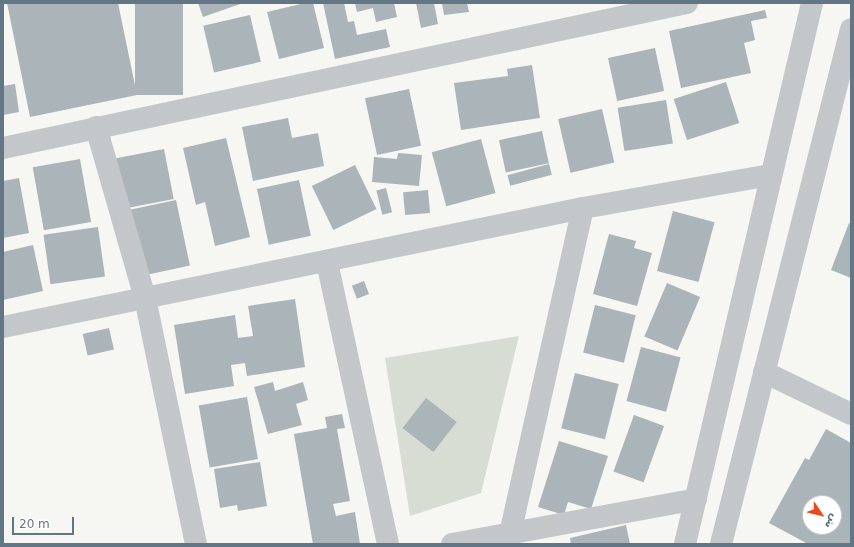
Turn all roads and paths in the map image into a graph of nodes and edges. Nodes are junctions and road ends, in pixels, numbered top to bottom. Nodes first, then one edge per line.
1 (687, 3) edge
2 (812, 3) edge
3 (851, 29) edge
4 (96, 126) junction
5 (3, 148) edge
6 (771, 175) junction
7 (583, 208) junction
8 (327, 262) junction
9 (145, 298) junction
10 (3, 327) edge
11 (764, 372) junction
12 (851, 414) edge
13 (696, 499) junction
14 (510, 534) junction
15 (196, 544) edge
16 (388, 544) edge
17 (452, 544) edge
18 (685, 544) edge
19 (721, 544) edge

1 - 4 street
2 - 6 street
3 - 11 street
4 - 5 street
4 - 9 street
6 - 7 street
6 - 13 street
7 - 8 street
7 - 14 street
8 - 9 street
8 - 16 street
9 - 10 street
9 - 15 street
11 - 12 street
11 - 19 street
13 - 14 street
13 - 18 street
14 - 17 street

